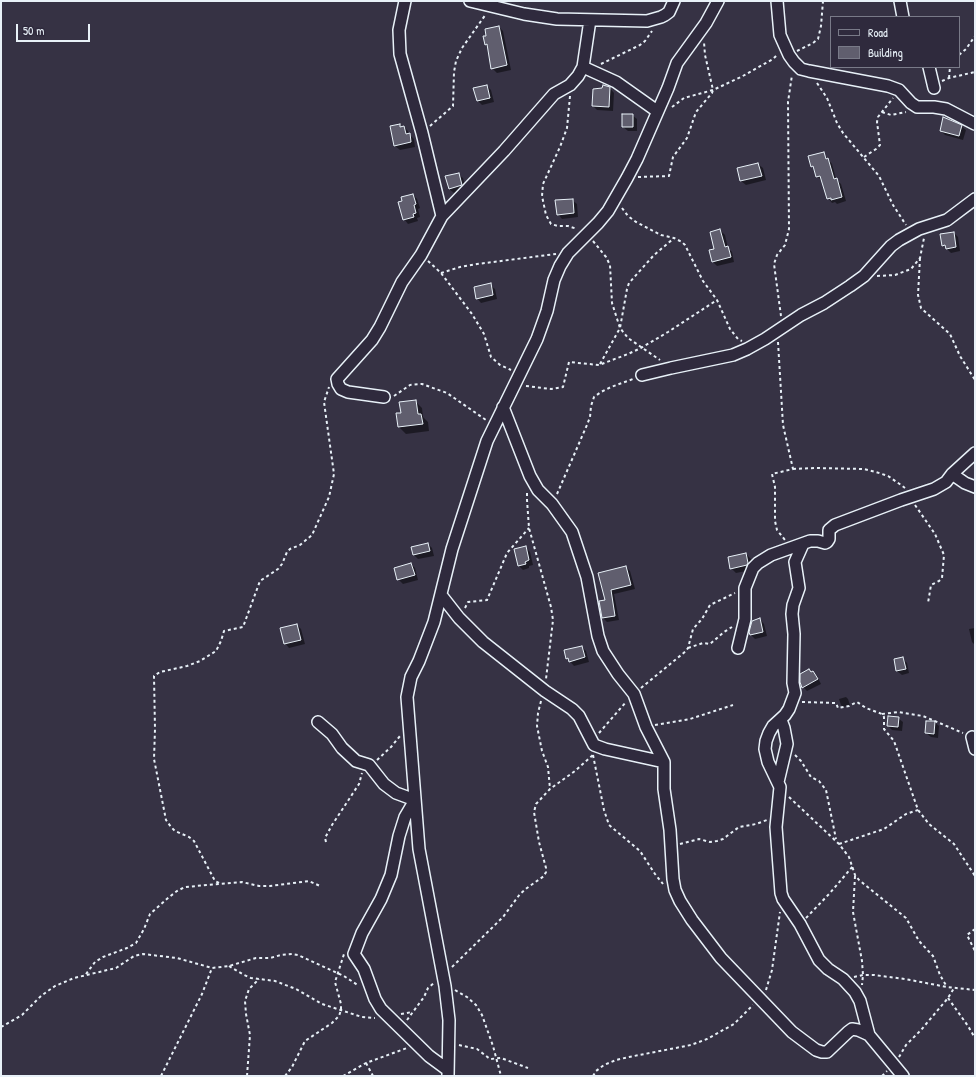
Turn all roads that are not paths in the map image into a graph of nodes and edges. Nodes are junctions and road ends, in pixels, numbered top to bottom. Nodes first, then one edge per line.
1 (405, 1) edge
2 (470, 1) edge
3 (674, 1) edge
4 (778, 1) edge
5 (900, 1) edge
6 (714, 2) edge
7 (491, 4) edge
8 (903, 16) edge
9 (590, 20) junction
10 (587, 68) junction
11 (929, 68) edge
12 (934, 88) dead end
13 (657, 111) junction
14 (975, 124) edge
15 (975, 199) edge
16 (442, 216) junction
17 (642, 375) road end
18 (384, 397) road end
19 (503, 407) junction
20 (975, 453) edge
21 (952, 474) junction
22 (975, 486) edge
23 (798, 545) junction
24 (441, 595) junction
25 (738, 648) dead end
26 (781, 720) junction
27 (318, 722) dead end
28 (972, 737) road end
29 (975, 749) edge
30 (664, 762) junction
31 (779, 784) junction
32 (415, 800) junction
33 (869, 1035) junction
34 (448, 1073) edge
35 (903, 1076) edge

1 - 16 street
2 - 7 street
3 - 9 street
4 - 14 street
5 - 8 street
6 - 13 street
7 - 9 street
9 - 10 street
10 - 13 street
10 - 16 street
11 - 12 street
13 - 19 street
15 - 17 street
16 - 18 street
19 - 24 street
19 - 30 street
20 - 21 street
21 - 22 street
21 - 23 street
23 - 25 street
23 - 26 street
24 - 30 street
24 - 32 street
26 - 31 street
26 - 31 street
27 - 32 street
28 - 29 street
30 - 33 street
31 - 33 street
32 - 34 street
32 - 34 street
33 - 35 street

